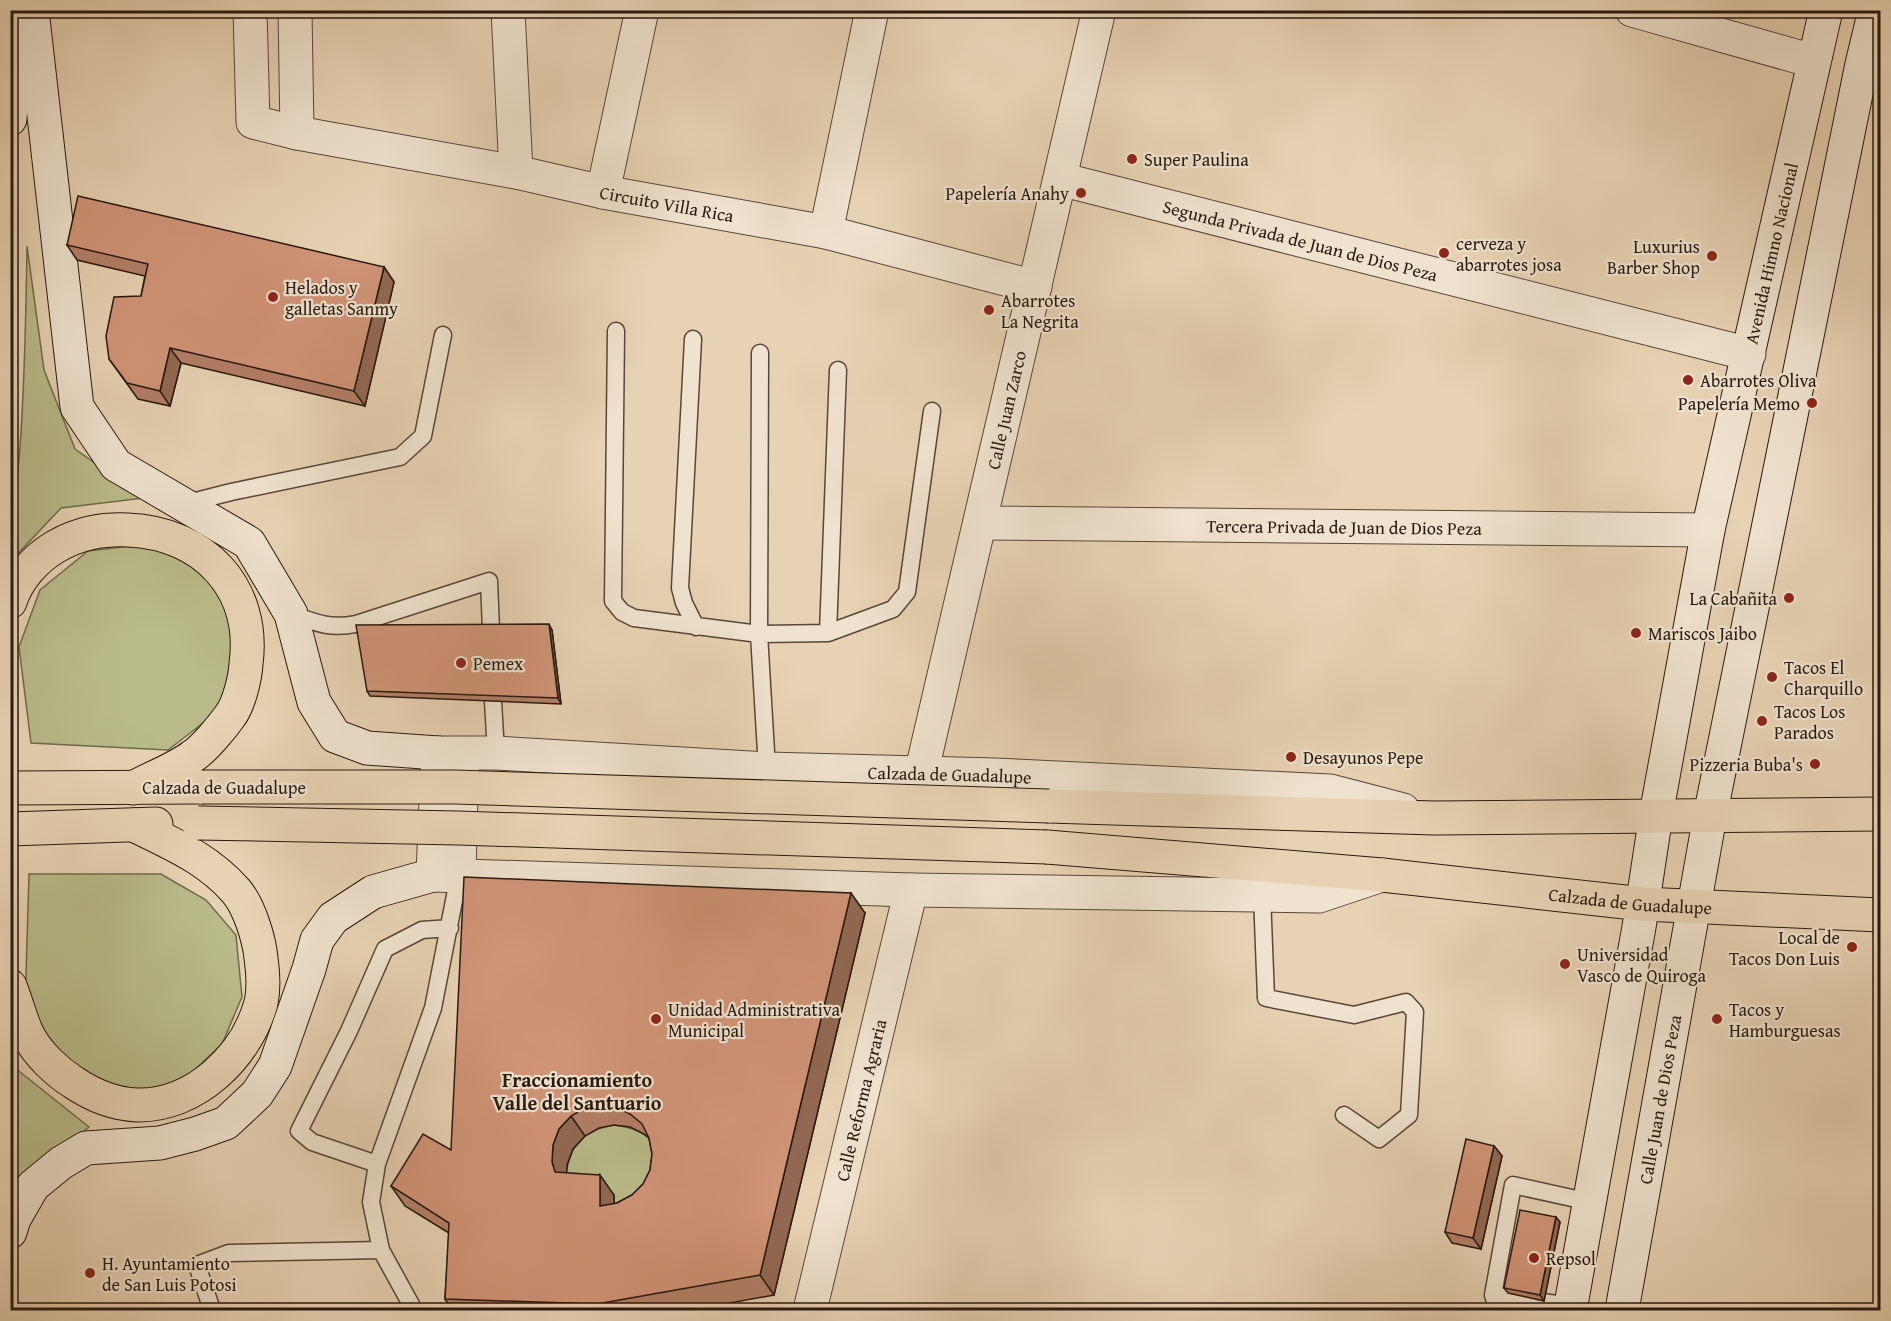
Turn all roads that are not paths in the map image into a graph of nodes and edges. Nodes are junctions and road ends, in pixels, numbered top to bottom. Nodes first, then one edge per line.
1 (18, 10) edge
2 (32, 10) edge
3 (250, 10) edge
4 (295, 10) edge
5 (508, 10) edge
6 (642, 10) edge
7 (872, 10) edge
8 (1099, 10) edge
9 (1632, 10) edge
10 (1826, 10) edge
11 (1875, 10) edge
12 (1813, 61) junction
13 (1871, 67) edge
14 (10, 119) edge
15 (297, 133) junction
16 (516, 172) junction
17 (1060, 179) junction
18 (603, 192) junction
19 (826, 232) junction
20 (1035, 287) junction
21 (616, 331) dead end
22 (443, 335) dead end
23 (693, 339) dead end
24 (760, 353) dead end
25 (1749, 354) junction
26 (838, 370) dead end
27 (932, 411) dead end
28 (183, 504) junction
29 (980, 523) junction
30 (1708, 530) junction
31 (10, 602) edge
32 (291, 614) junction
33 (696, 627) junction
34 (491, 630) edge
35 (828, 633) junction
36 (759, 634) junction
37 (492, 701) edge
38 (496, 753) junction
39 (451, 754) junction
40 (767, 769) junction
41 (921, 774) junction
42 (10, 788) edge
43 (130, 788) junction
44 (1881, 814) edge
45 (1656, 815) junction
46 (1710, 816) junction
47 (1434, 818) junction
48 (130, 825) junction
49 (10, 829) edge
50 (446, 875) junction
51 (1382, 875) junction
52 (911, 890) junction
53 (1262, 895) junction
54 (1643, 904) junction
55 (1694, 906) junction
56 (1881, 915) edge
57 (450, 928) junction
58 (10, 986) edge
59 (1344, 1115) dead end
60 (377, 1164) junction
61 (1590, 1202) junction
62 (10, 1232) edge
63 (381, 1250) junction
64 (1495, 1303) edge
65 (1571, 1308) edge
66 (212, 1311) edge
67 (414, 1311) edge
68 (810, 1311) edge
69 (1622, 1311) edge

1 - 14 street
2 - 28 street, Calzada de Guadalupe
3 - 15 street, Circuito Villa Rica
4 - 15 street
5 - 16 street
6 - 18 street
7 - 19 street
8 - 17 street, Calle Juan Zarco
9 - 12 street
10 - 12 street, Avenida Himno Nacional
11 - 13 street
12 - 25 street, Avenida Himno Nacional
13 - 46 street
15 - 16 street, Circuito Villa Rica
16 - 18 street, Circuito Villa Rica
17 - 20 street, Calle Juan Zarco
17 - 25 street, Segunda Privada de Juan de Dios Peza
18 - 19 street, Circuito Villa Rica
19 - 20 street, Circuito Villa Rica
20 - 29 street, Calle Juan Zarco
21 - 33 lane
22 - 28 lane
23 - 33 lane
24 - 36 lane
25 - 30 street, Avenida Himno Nacional
26 - 35 lane
27 - 35 lane
28 - 32 street, Calzada de Guadalupe
29 - 30 street, Tercera Privada de Juan de Dios Peza
29 - 41 street, Calle Juan Zarco
30 - 45 street, Avenida Himno Nacional
31 - 43 main road
32 - 34 lane
32 - 39 street, Calzada de Guadalupe
33 - 36 lane
35 - 36 lane
36 - 40 lane
37 - 38 lane
38 - 39 street, Calzada de Guadalupe
38 - 40 street, Calzada de Guadalupe
39 - 50 street
40 - 41 street, Calzada de Guadalupe
41 - 47 street, Calzada de Guadalupe
42 - 43 main road, Calzada de Guadalupe
43 - 47 main road, Calzada de Guadalupe, bridge
44 - 46 main road, Calzada de Guadalupe
45 - 46 main road, Calzada de Guadalupe
45 - 47 main road, Calzada de Guadalupe
45 - 54 street
46 - 55 street, Calle Juan de Dios Peza
48 - 49 main road, Calzada de Guadalupe
48 - 51 main road, Calzada de Guadalupe, bridge
48 - 58 main road
50 - 52 street, Calzada de Guadalupe
50 - 57 lane
50 - 62 street, Calzada de Guadalupe
51 - 53 street, Calzada de Guadalupe
51 - 54 main road, Calzada de Guadalupe
52 - 53 street, Calzada de Guadalupe
52 - 68 street, Calle Reforma Agraria
53 - 59 lane
54 - 55 main road, Calzada de Guadalupe
54 - 61 street
55 - 56 main road, Calzada de Guadalupe
55 - 69 street, Calle Juan de Dios Peza
57 - 60 lane
57 - 60 lane
60 - 63 lane
61 - 64 lane
61 - 65 street
63 - 66 lane
63 - 67 lane
64 - 65 lane

